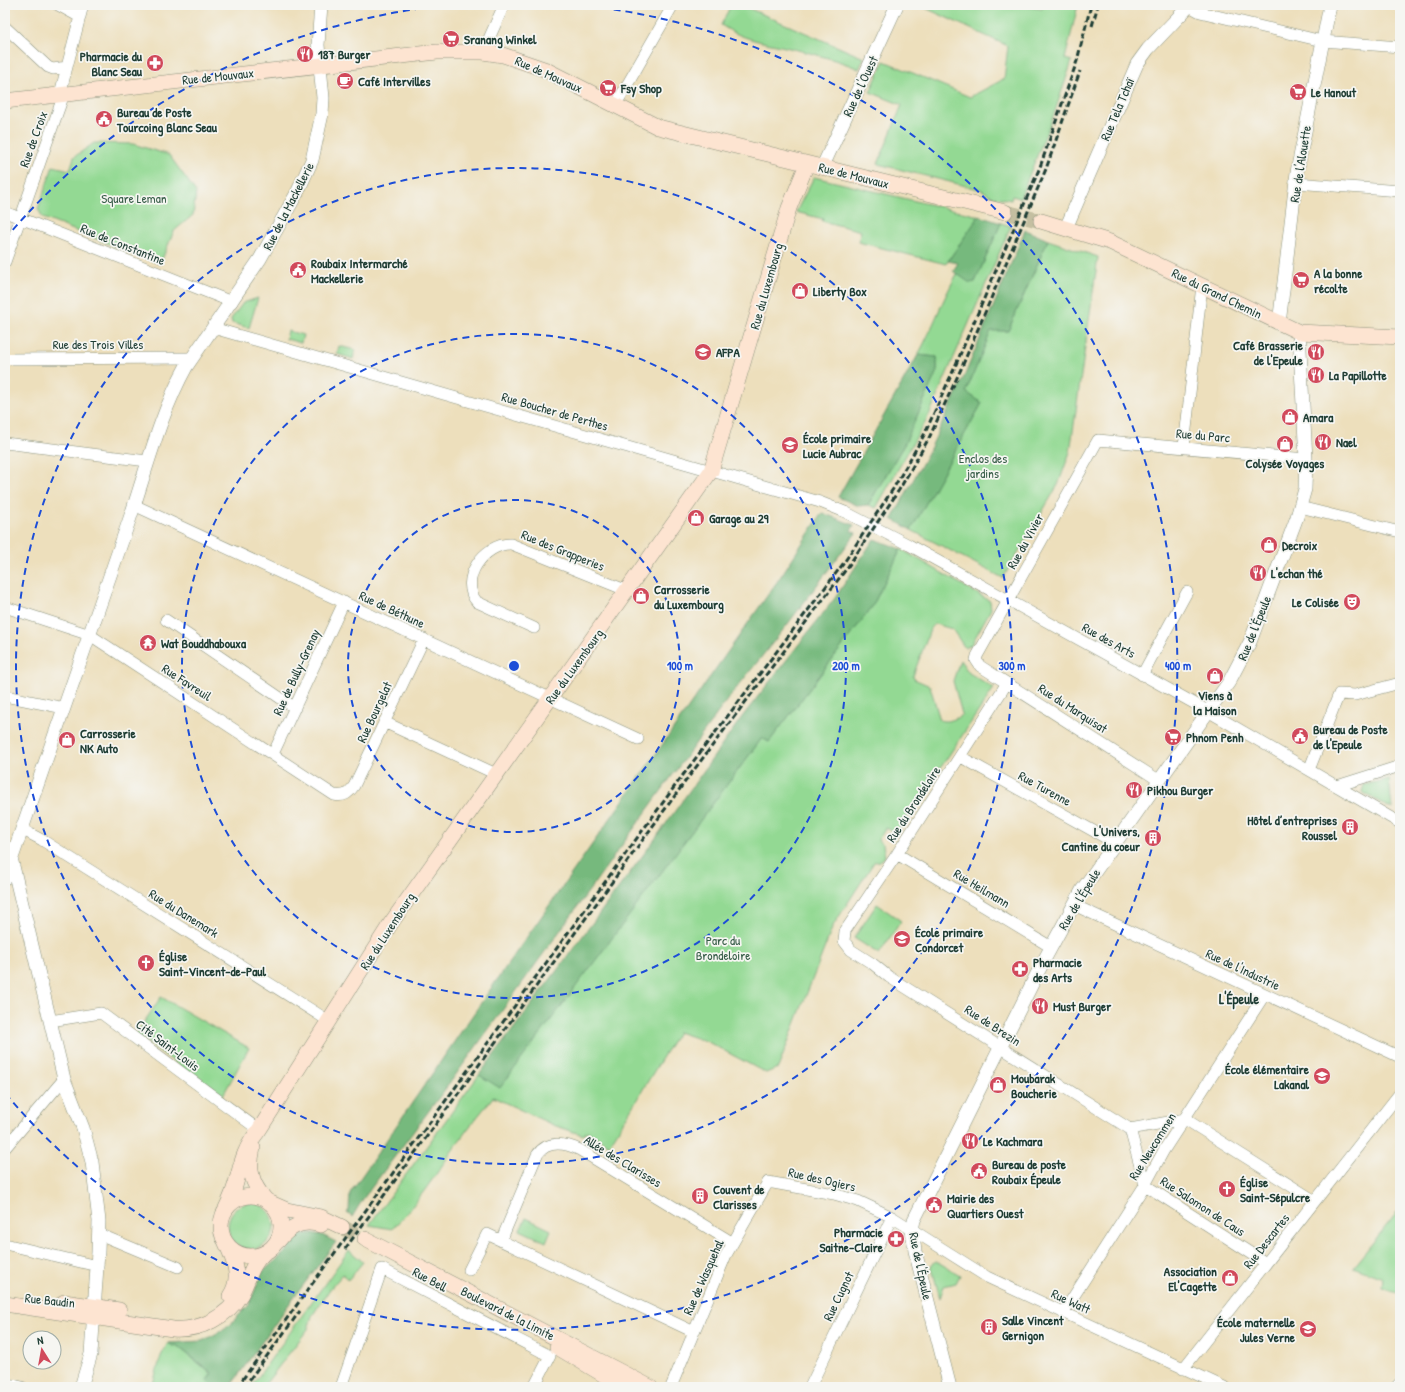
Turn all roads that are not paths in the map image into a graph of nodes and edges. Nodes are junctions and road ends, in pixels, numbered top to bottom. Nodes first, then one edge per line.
1 (58, 5) edge
2 (83, 5) edge
3 (321, 5) edge
4 (504, 5) edge
5 (897, 5) edge
6 (1190, 5) edge
7 (1330, 5) edge
8 (669, 6) edge
9 (80, 17) junction
10 (5, 27) edge
11 (1322, 41) junction
12 (1400, 47) edge
13 (483, 52) junction
14 (320, 65) junction
15 (67, 67) junction
16 (62, 94) junction
17 (5, 101) edge
18 (615, 106) junction
19 (806, 164) junction
20 (822, 168) junction
21 (1296, 183) junction
22 (1400, 191) edge
23 (5, 212) edge
24 (1005, 212) tunnel mouth
25 (20, 218) junction
26 (1041, 221) tunnel mouth
27 (1066, 228) junction
28 (5, 262) edge
29 (1202, 285) junction
30 (228, 307) junction
31 (1279, 324) junction
32 (213, 328) junction
33 (1299, 332) junction
34 (1400, 337) edge
35 (192, 358) junction
36 (5, 359) edge
37 (1098, 440) joint
38 (5, 443) edge
39 (1184, 447) junction
40 (1306, 459) junction
41 (147, 461) junction
42 (712, 471) junction
43 (134, 505) junction
44 (1300, 507) junction
45 (885, 532) joint
46 (1400, 532) edge
47 (628, 591) junction
48 (1187, 592) dead end
49 (1009, 600) junction
50 (344, 602) junction
51 (5, 607) edge
52 (166, 620) dead end
53 (534, 628) dead end
54 (90, 634) junction
55 (424, 639) junction
56 (977, 656) joint
57 (1142, 675) junction
58 (1007, 683) junction
59 (1400, 683) edge
60 (5, 696) edge
61 (551, 698) junction
62 (64, 708) junction
63 (295, 708) junction
64 (1208, 712) junction
65 (384, 722) junction
66 (638, 739) dead end
67 (273, 754) junction
68 (961, 757) junction
69 (1400, 766) edge
70 (1309, 770) junction
71 (496, 774) junction
72 (1160, 781) junction
73 (1337, 786) junction
74 (346, 795) joint
75 (1400, 823) edge
76 (23, 830) junction
77 (1115, 843) junction
78 (897, 854) junction
79 (8, 861) edge
80 (5, 878) edge
81 (1074, 905) junction
82 (844, 941) joint
83 (1052, 947) junction
84 (1265, 994) junction
85 (329, 1021) junction
86 (50, 1022) junction
87 (1001, 1048) junction
88 (1400, 1057) edge
89 (64, 1079) junction
90 (1400, 1093) edge
91 (1185, 1119) junction
92 (1130, 1129) junction
93 (259, 1130) junction
94 (5, 1148) edge
95 (768, 1182) joint
96 (1145, 1185) junction
97 (268, 1201) junction
98 (1315, 1201) junction
99 (226, 1208) junction
100 (892, 1217) junction
101 (912, 1230) junction
102 (99, 1234) junction
103 (501, 1241) junction
104 (277, 1242) junction
105 (226, 1243) junction
106 (733, 1243) junction
107 (5, 1244) edge
108 (263, 1254) junction
109 (1266, 1263) junction
110 (97, 1266) junction
111 (178, 1267) dead end
112 (468, 1270) dead end
113 (5, 1295) edge
114 (5, 1304) edge
115 (94, 1311) junction
116 (1063, 1313) junction
117 (694, 1332) junction
118 (1183, 1369) junction
119 (5, 1383) edge
120 (1400, 1383) edge
121 (22, 1387) edge
122 (81, 1387) edge
123 (341, 1387) edge
124 (534, 1387) edge
125 (624, 1387) edge
126 (650, 1387) edge
127 (671, 1387) edge
128 (810, 1387) edge
129 (950, 1387) edge
130 (1224, 1387) edge
131 (1396, 1387) edge

1 - 9 street
2 - 9 street, Rue de Croix
3 - 14 street, Rue de la Mackellerie
4 - 13 street
5 - 20 street, Rue de l'Ouest
6 - 11 street
6 - 27 street, Rue Tela Tchaï
7 - 11 street, Rue de l'Alouette
8 - 18 street
9 - 15 street, Rue de Croix
10 - 15 street
11 - 12 street
11 - 21 street, Rue de l'Alouette
13 - 14 main road, Rue de Mouvaux
13 - 18 main road, Rue de Mouvaux
14 - 16 main road, Rue de Mouvaux
14 - 30 street, Rue de la Mackellerie
15 - 16 street, Rue de Croix
16 - 17 main road, Rue de Mouvaux
16 - 25 street, Rue de Croix
18 - 19 main road, Rue de Mouvaux
19 - 20 main road, Rue de Mouvaux
19 - 42 main road, Rue du Luxembourg
20 - 24 main road, Rue de Mouvaux
21 - 22 street
21 - 31 street, Rue de l'Alouette
23 - 25 street, Rue de Constantine
25 - 28 street, Rue de Croix
25 - 30 street, Rue de Constantine
26 - 27 main road, Rue du Grand Chemin
27 - 29 main road, Rue du Grand Chemin
29 - 31 main road, Rue du Grand Chemin
29 - 39 street
30 - 32 street, Rue de la Mackellerie
31 - 33 main road, Rue du Grand Chemin
32 - 35 street, Rue de la Mackellerie
32 - 42 street, Rue Boucher de Perthes
33 - 34 main road, Rue du Grand Chemin
33 - 40 street, Rue de l'Épeule
35 - 36 street, Rue des Trois Villes
35 - 41 street, Rue de la Mackellerie
37 - 39 street, Rue du Parc
37 - 49 street, Rue du Vivier
38 - 41 street
39 - 40 street, Rue du Parc
40 - 44 street, Rue de l'Épeule
41 - 43 street, Rue de la Mackellerie
42 - 45 street, Rue Boucher de Perthes
42 - 47 main road, Rue du Luxembourg
43 - 50 street, Rue de Béthune
43 - 54 street, Rue de la Mackellerie
44 - 46 street
44 - 64 street, Rue de l'Épeule
45 - 49 street, Rue des Arts
47 - 53 street, Rue des Grapperies
47 - 61 main road, Rue du Luxembourg
48 - 57 street
49 - 56 street, Rue du Vivier
49 - 57 street, Rue des Arts
50 - 55 street, Rue de Béthune
50 - 63 street, Rue de Bully-Grenay
51 - 54 street, Rue Favreuil
52 - 63 street
54 - 62 street, Rue de la Mackellerie
54 - 67 street, Rue Favreuil
55 - 61 street, Rue de Béthune
55 - 65 street, Rue Bourgelat
56 - 58 street, Rue du Marquisat
57 - 64 street, Rue des Arts
58 - 68 street, Rue du Brondeloire
58 - 72 street, Rue du Marquisat
59 - 70 street
60 - 62 street
61 - 66 street, Rue de Béthune
61 - 71 main road, Rue du Luxembourg
62 - 76 street, Rue de la Mackellerie
63 - 67 street, Rue de Bully-Grenay
64 - 70 street, Rue des Arts
64 - 72 street, Rue de l'Épeule
65 - 71 street
65 - 74 street, Rue Bourgelat
67 - 74 street, Rue Favreuil
68 - 77 street, Rue Turenne
68 - 78 street, Rue du Brondeloire
69 - 73 street
70 - 73 street, Rue des Arts
71 - 85 main road, Rue du Luxembourg
72 - 77 street, Rue de l'Épeule
73 - 75 street, Rue des Arts
76 - 79 street, Rue de la Mackellerie
76 - 85 street, Rue du Danemark
77 - 81 street, Rue de l'Épeule
78 - 82 street, Rue du Brondeloire
78 - 83 street, Rue Heilmann
79 - 80 street, Rue de la Mackellerie
79 - 86 street
81 - 83 street, Rue de l'Épeule
81 - 84 street, Rue de l'Industrie
82 - 87 street, Rue de Brezin
83 - 87 street, Rue de l'Épeule
84 - 88 street, Rue de l'Industrie
84 - 91 street, Rue Newcommen
85 - 93 main road, Rue du Luxembourg
86 - 89 street
86 - 93 street, Cité Saint-Louis
87 - 92 street, Rue de Brezin
87 - 101 street, Rue de l'Épeule
89 - 94 street
89 - 102 street
90 - 98 street, Rue Descartes
91 - 92 street
91 - 96 street, Rue Newcommen
91 - 98 street
92 - 96 street
93 - 97 main road, Rue du Luxembourg
93 - 99 main road, Rue du Luxembourg
95 - 100 street, Rue des Ogiers
95 - 106 street, Rue de Wasquehal
96 - 109 street, Rue Salomon de Caus
96 - 116 street, Rue Newcommen
97 - 99 main road
97 - 104 main road
97 - 104 main road
98 - 109 street, Rue Descartes
99 - 105 main road
100 - 101 street, Rue des Ogiers
100 - 128 street, Rue Cugnot
101 - 116 street, Rue Watt
101 - 129 street, Rue de l'Épeule
102 - 110 street
102 - 111 street
103 - 106 street, Allée des Clarisses
103 - 112 street
103 - 117 street
104 - 108 main road
105 - 108 main road
105 - 115 main road
106 - 117 street, Rue de Wasquehal
107 - 110 street
108 - 115 main road
109 - 118 street, Rue Descartes
110 - 115 street
113 - 115 main road, Rue Baudin
114 - 115 main road, Rue Baudin
115 - 122 street
116 - 118 street, Rue Watt
117 - 127 street, Rue de Wasquehal
118 - 130 street, Rue Watt
119 - 121 street
120 - 131 street
123 - 124 street, Rue Bell
125 - 126 main road, Boulevard de la Limite

